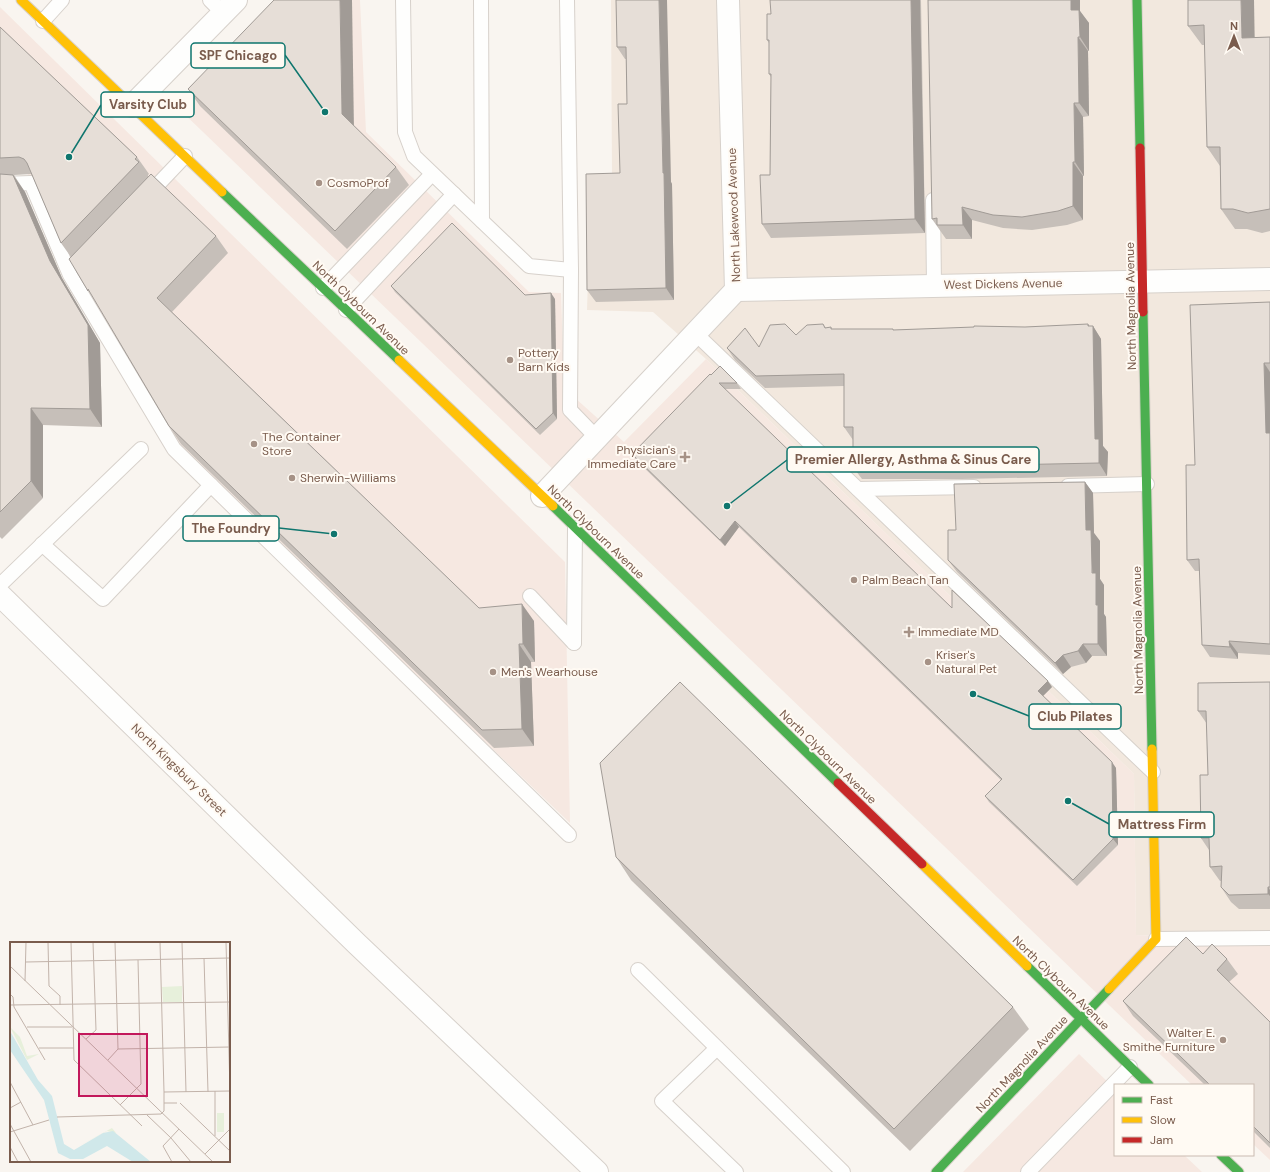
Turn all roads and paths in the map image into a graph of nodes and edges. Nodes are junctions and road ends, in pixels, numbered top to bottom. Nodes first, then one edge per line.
1 (21, 0) edge
2 (62, 0) edge
3 (404, 0) edge
4 (481, 0) edge
5 (567, 0) edge
6 (728, 0) edge
7 (1137, 0) edge
8 (223, 4) edge
9 (43, 21) junction
10 (132, 106) junction
11 (185, 156) junction
12 (432, 174) junction
13 (932, 183) edge
14 (0, 184) edge
15 (454, 194) junction
16 (139, 203) edge
17 (482, 221) junction
18 (80, 264) edge
19 (570, 270) junction
20 (70, 275) junction
21 (1270, 279) edge
22 (1143, 281) junction
23 (934, 286) junction
24 (323, 288) junction
25 (736, 290) junction
26 (346, 310) junction
27 (695, 333) junction
28 (597, 438) junction
29 (141, 449) dead end
30 (1147, 484) junction
31 (210, 485) junction
32 (1058, 486) edge
33 (986, 487) edge
34 (858, 489) junction
35 (542, 496) junction
36 (575, 528) junction
37 (42, 544) junction
38 (0, 585) edge
39 (0, 595) edge
40 (530, 596) dead end
41 (1152, 772) junction
42 (569, 835) dead end
43 (1270, 938) edge
44 (1156, 939) junction
45 (638, 970) dead end
46 (1081, 1019) junction
47 (717, 1048) junction
48 (1130, 1067) junction
49 (1148, 1084) edge
50 (1223, 1156) edge
51 (597, 1172) edge
52 (736, 1172) edge
53 (843, 1172) edge
54 (936, 1172) edge
55 (1028, 1172) edge
56 (1239, 1172) edge

1 - 9 main road, North Clybourn Avenue
2 - 9 lane
3 - 12 lane
4 - 17 lane
5 - 19 lane
6 - 25 street, North Lakewood Avenue
7 - 22 main road, North Magnolia Avenue
8 - 10 street
9 - 10 main road, North Clybourn Avenue
10 - 11 main road, North Clybourn Avenue
11 - 16 lane
11 - 24 main road, North Clybourn Avenue
12 - 15 lane
12 - 24 lane
13 - 23 lane
14 - 20 lane
15 - 17 lane
15 - 26 lane
17 - 19 lane
18 - 20 lane
19 - 28 lane
20 - 31 lane
21 - 22 street, West Dickens Avenue
22 - 23 street, West Dickens Avenue
22 - 30 main road, North Magnolia Avenue
23 - 25 street, West Dickens Avenue
24 - 26 main road, North Clybourn Avenue
25 - 27 street, North Lakewood Avenue
26 - 35 main road, North Clybourn Avenue
27 - 28 street, North Lakewood Avenue
27 - 34 lane
28 - 35 street, North Lakewood Avenue
29 - 37 lane
30 - 32 lane
30 - 41 main road, North Magnolia Avenue
31 - 37 lane
31 - 42 lane
33 - 34 lane
34 - 41 lane
35 - 36 main road, North Clybourn Avenue
36 - 40 lane
36 - 46 main road, North Clybourn Avenue
37 - 38 lane
39 - 51 street, North Kingsbury Street
41 - 44 main road, North Magnolia Avenue
43 - 44 lane
44 - 46 main road, North Magnolia Avenue
45 - 47 lane
46 - 48 main road, North Clybourn Avenue
46 - 54 main road, North Magnolia Avenue
47 - 52 lane
47 - 53 lane
48 - 49 main road, North Clybourn Avenue
48 - 55 lane
50 - 56 main road

